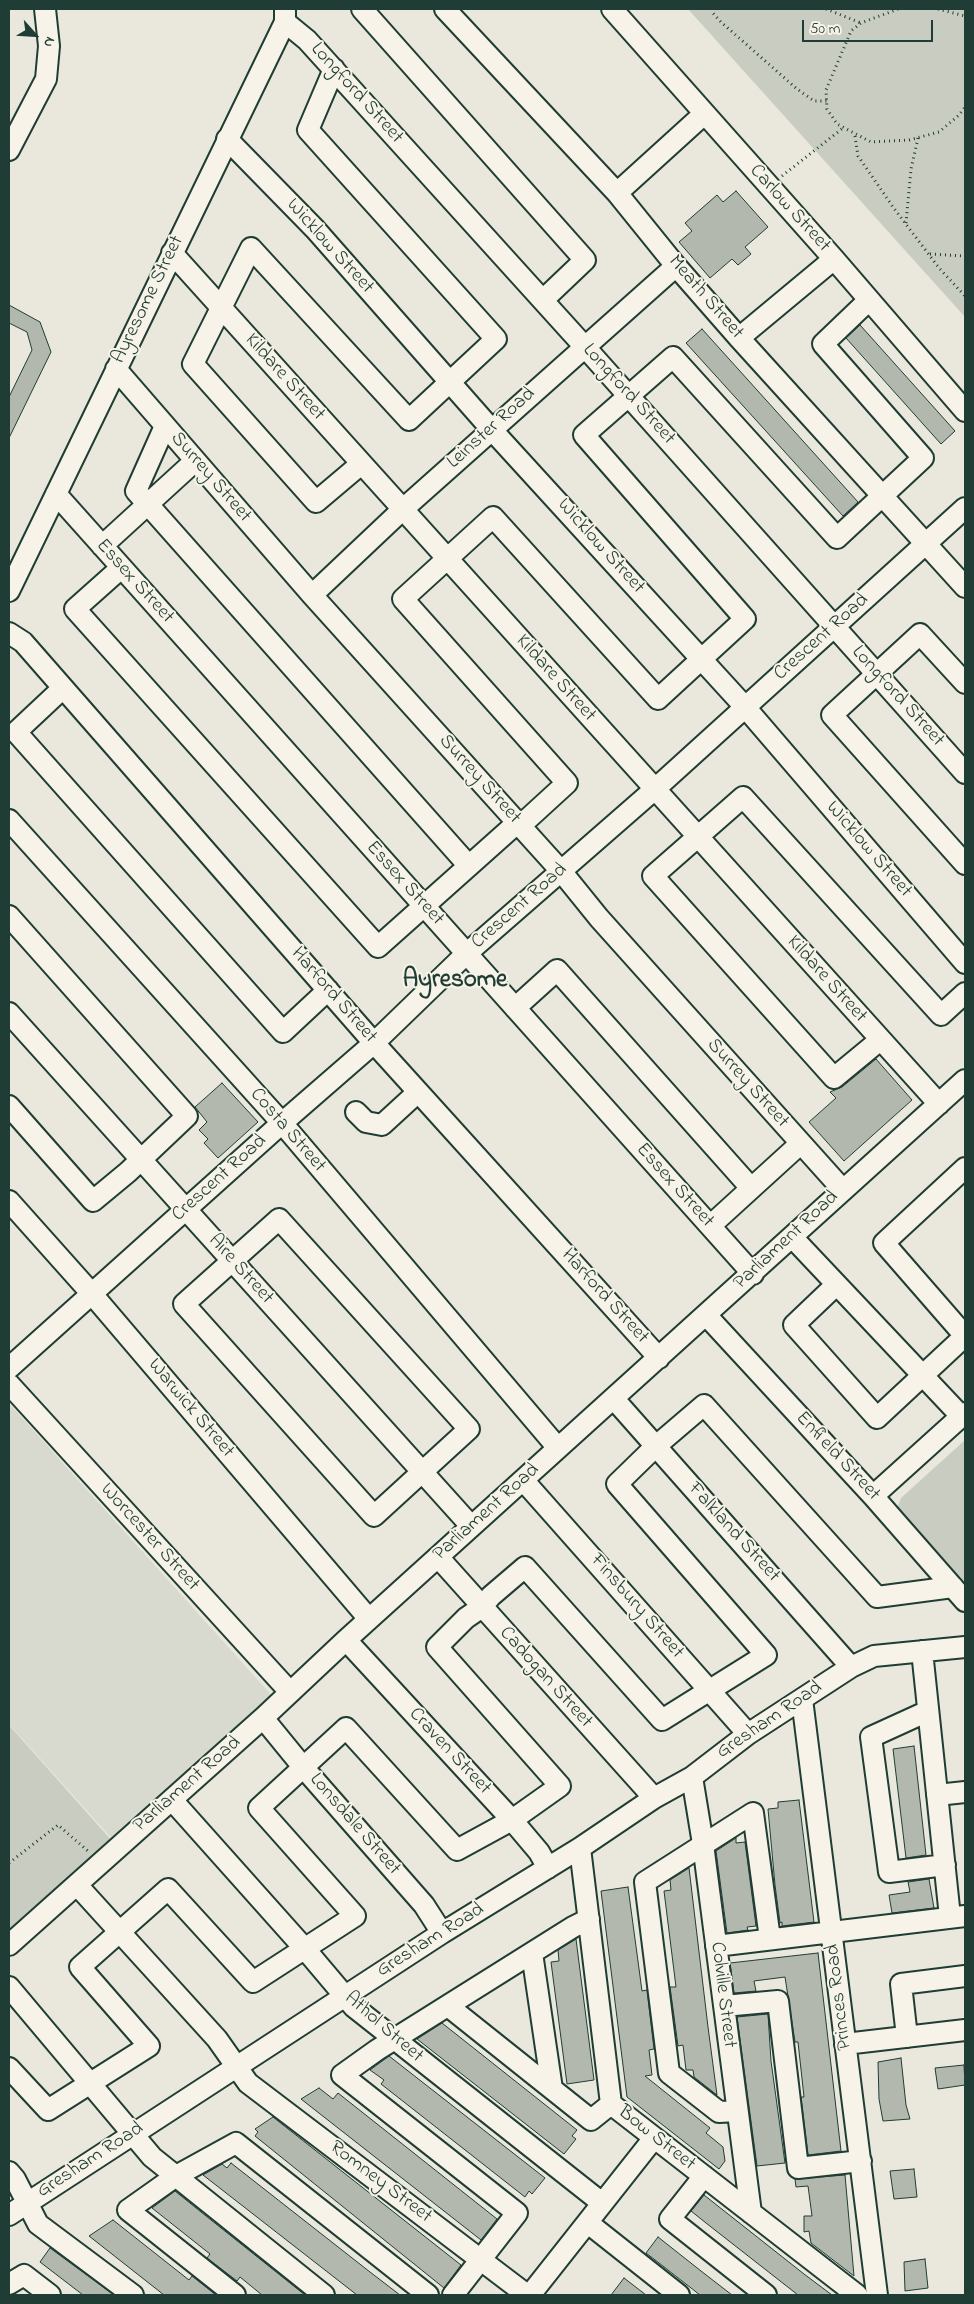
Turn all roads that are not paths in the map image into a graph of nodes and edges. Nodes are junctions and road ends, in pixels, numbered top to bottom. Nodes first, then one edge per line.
1 (45, 9) edge
2 (362, 9) edge
3 (445, 9) edge
4 (612, 9) edge
5 (285, 15) edge
6 (334, 69) junction
7 (704, 114) junction
8 (12, 138) edge
9 (227, 138) junction
10 (617, 193) junction
11 (172, 253) junction
12 (834, 259) junction
13 (676, 266) junction
14 (543, 300) junction
15 (869, 300) junction
16 (220, 307) junction
17 (739, 338) junction
18 (584, 346) junction
19 (116, 369) junction
20 (450, 382) junction
21 (628, 396) junction
22 (965, 411) edge
23 (165, 426) junction
24 (492, 430) junction
25 (195, 461) junction
26 (361, 464) junction
27 (56, 494) junction
28 (882, 496) junction
29 (148, 504) junction
30 (965, 508) edge
31 (402, 510) junction
32 (927, 544) junction
33 (102, 546) junction
34 (447, 559) junction
35 (121, 568) junction
36 (965, 587) edge
37 (9, 592) edge
38 (312, 596) junction
39 (833, 626) junction
40 (9, 633) edge
41 (702, 659) junction
42 (876, 674) junction
43 (965, 683) edge
44 (62, 688) junction
45 (746, 707) junction
46 (965, 773) edge
47 (655, 789) junction
48 (9, 820) edge
49 (518, 825) junction
50 (698, 837) junction
51 (965, 864) edge
52 (470, 866) junction
53 (561, 871) junction
54 (424, 907) junction
55 (9, 916) edge
56 (466, 954) junction
57 (965, 963) edge
58 (328, 990) junction
59 (965, 994) edge
60 (515, 1008) junction
61 (9, 1013) edge
62 (880, 1040) junction
63 (374, 1043) junction
64 (965, 1080) edge
65 (418, 1092) junction
66 (938, 1104) junction
67 (9, 1106) edge
68 (356, 1112) dead end
69 (282, 1123) junction
70 (800, 1144) junction
71 (140, 1160) junction
72 (965, 1168) edge
73 (751, 1188) junction
74 (843, 1190) junction
75 (9, 1201) edge
76 (186, 1210) junction
77 (710, 1226) junction
78 (792, 1237) junction
79 (232, 1261) junction
80 (753, 1274) junction
81 (836, 1285) junction
82 (92, 1294) junction
83 (706, 1315) junction
84 (965, 1336) edge
85 (659, 1358) junction
86 (9, 1368) edge
87 (923, 1376) junction
88 (9, 1384) edge
89 (614, 1399) junction
90 (963, 1414) edge
91 (656, 1446) junction
92 (558, 1448) junction
93 (422, 1472) junction
94 (524, 1480) junction
95 (873, 1496) junction
96 (471, 1526) junction
97 (438, 1557) junction
98 (959, 1594) edge
99 (482, 1607) junction
100 (369, 1619) junction
101 (346, 1640) junction
102 (965, 1647) edge
103 (922, 1651) junction
104 (851, 1667) junction
105 (710, 1691) junction
106 (290, 1692) junction
107 (802, 1699) junction
108 (928, 1711) junction
109 (263, 1718) junction
110 (748, 1734) junction
111 (302, 1767) junction
112 (692, 1777) junction
113 (965, 1792) edge
114 (937, 1795) junction
115 (654, 1798) junction
116 (172, 1800) junction
117 (512, 1820) junction
118 (703, 1844) junction
119 (580, 1848) junction
120 (945, 1865) junction
121 (548, 1868) junction
122 (77, 1885) junction
123 (958, 1917) edge
124 (589, 1919) junction
125 (119, 1931) junction
126 (832, 1932) junction
127 (442, 1933) junction
128 (770, 1939) junction
129 (9, 1945) edge
130 (716, 1946) junction
131 (305, 1949) junction
132 (532, 1953) junction
133 (965, 1976) edge
134 (9, 1987) edge
135 (344, 1997) junction
136 (448, 2006) junction
137 (724, 2006) junction
138 (965, 2030) edge
139 (907, 2037) junction
140 (394, 2040) junction
141 (845, 2044) junction
142 (236, 2067) junction
143 (9, 2068) edge
144 (91, 2083) junction
145 (552, 2089) junction
146 (611, 2104) junction
147 (738, 2111) junction
148 (134, 2134) junction
149 (654, 2138) junction
150 (860, 2161) junction
151 (9, 2172) edge
152 (176, 2176) junction
153 (704, 2176) junction
154 (26, 2203) junction
155 (602, 2203) junction
156 (751, 2213) junction
157 (9, 2215) edge
158 (588, 2223) junction
159 (481, 2260) junction
160 (9, 2284) edge
161 (50, 2295) edge
162 (133, 2295) edge
163 (235, 2295) edge
164 (324, 2295) edge
165 (428, 2295) edge
166 (453, 2295) edge
167 (528, 2295) edge
168 (679, 2295) edge
169 (766, 2295) edge
170 (857, 2295) edge
171 (877, 2295) edge

1 - 8 street
2 - 14 street
3 - 10 street, Meath Street
4 - 7 street, Carlow Street
5 - 6 street, Longford Street
5 - 9 street, Ayresome Street
6 - 14 street, Longford Street
6 - 20 street
7 - 10 street
7 - 12 street, Carlow Street
9 - 11 street, Ayresome Street
9 - 20 street, Wicklow Street
10 - 13 street, Meath Street
11 - 16 street, Kildare Street
11 - 19 street, Ayresome Street
12 - 15 street, Carlow Street
12 - 17 street
13 - 17 street, Meath Street
13 - 18 street, Leinster Road
14 - 18 street, Longford Street
15 - 22 street, Carlow Street
15 - 28 street
16 - 20 street
16 - 26 street, Kildare Street
16 - 26 street
17 - 28 street, Meath Street
18 - 21 street, Longford Street
18 - 24 street, Leinster Road
19 - 23 street, Surrey Street
19 - 27 street, Ayresome Street
20 - 24 street, Wicklow Street
21 - 28 street
21 - 39 street, Longford Street
21 - 41 street
23 - 25 street, Surrey Street
23 - 29 street
24 - 31 street, Leinster Road
24 - 41 street, Wicklow Street
25 - 29 street
25 - 38 street, Surrey Street
26 - 31 street, Kildare Street
27 - 33 street, Essex Street
27 - 37 street, Ayresome Street
28 - 32 street, Meath Street
29 - 33 street
29 - 52 street
30 - 32 street, Crescent Road
31 - 34 street, Kildare Street
31 - 38 street, Leinster Road
32 - 36 street, Meath Street
32 - 39 street, Crescent Road
33 - 35 street, Essex Street
34 - 41 street
34 - 47 street, Kildare Street
34 - 49 street
35 - 54 street, Essex Street
35 - 54 street
38 - 49 street, Surrey Street
39 - 42 street, Longford Street
39 - 45 street, Crescent Road
40 - 44 street, Harford Street
41 - 45 street, Wicklow Street
42 - 43 street
42 - 46 street, Longford Street
42 - 51 street
44 - 58 street, Harford Street
44 - 58 street
45 - 47 street, Crescent Road
45 - 57 street, Wicklow Street
47 - 50 street, Kildare Street
47 - 53 street, Crescent Road
48 - 69 street, Costa Street
49 - 52 street
49 - 53 street, Surrey Street
50 - 59 street
50 - 62 street, Kildare Street
50 - 62 street
52 - 54 street
53 - 56 street, Crescent Road
53 - 70 street, Surrey Street
54 - 56 street, Essex Street
55 - 71 street
56 - 60 street, Essex Street
56 - 63 street, Crescent Road
58 - 63 street, Harford Street
60 - 73 street
60 - 77 street, Essex Street
61 - 71 street, Aire Street
62 - 66 street, Kildare Street
63 - 65 street, Harford Street
63 - 69 street, Crescent Road
64 - 66 street, Parliament Road
65 - 68 street
65 - 85 street, Harford Street
66 - 74 street, Parliament Road
67 - 71 street
69 - 76 street, Crescent Road
69 - 92 street, Costa Street
70 - 73 street
70 - 74 street, Surrey Street
71 - 76 street, Aire Street
72 - 84 street
73 - 77 street
74 - 78 street, Parliament Road
75 - 82 street, Warwick Street
76 - 79 street, Aire Street
76 - 82 street, Crescent Road
77 - 80 street, Essex Street
78 - 80 street, Parliament Road
78 - 81 street
79 - 93 street, Aire Street
79 - 93 street
79 - 93 street
80 - 83 street, Parliament Road
81 - 87 street
81 - 87 street
82 - 86 street, Crescent Road
82 - 100 street, Warwick Street
83 - 85 street, Parliament Road
83 - 95 street, Enfield Street
84 - 87 street
85 - 89 street, Parliament Road
87 - 90 street
88 - 106 street, Worcester Street
89 - 91 street, Falkland Street
89 - 92 street, Parliament Road
90 - 95 street
91 - 98 street
91 - 104 street, Falkland Street
91 - 105 street
92 - 94 street, Parliament Road
93 - 96 street, Aire Street
94 - 96 street, Parliament Road
94 - 105 street, Finsbury Street
95 - 98 street, Enfield Street
96 - 97 street, Parliament Road
97 - 99 street, Cadogan Street
97 - 100 street, Parliament Road
99 - 105 street
99 - 115 street, Cadogan Street
99 - 117 street
100 - 101 street, Parliament Road
101 - 106 street, Parliament Road
101 - 117 street, Craven Street
102 - 103 street, Gresham Road
103 - 104 street, Gresham Road
103 - 108 street
104 - 107 street, Gresham Road
105 - 110 street, Finsbury Street
106 - 109 street, Parliament Road
107 - 110 street, Gresham Road
107 - 126 street, Princes Road
108 - 114 street
108 - 120 street
109 - 111 street, Lonsdale Street
109 - 116 street, Parliament Road
110 - 112 street, Gresham Road
111 - 117 street
111 - 127 street, Lonsdale Street
111 - 131 street
112 - 115 street, Gresham Road
112 - 118 street, Colville Street
113 - 114 street
114 - 120 street
115 - 119 street, Gresham Road
116 - 122 street, Parliament Road
116 - 131 street, Athol Street
117 - 121 street, Craven Street
118 - 128 street
118 - 130 street, Colville Street
118 - 147 street
119 - 121 street, Gresham Road
119 - 124 street, Bow Street
120 - 123 street
121 - 127 street, Gresham Road
122 - 125 street, Romney Street
122 - 129 street, Parliament Road
123 - 126 street
124 - 132 street
124 - 146 street, Bow Street
125 - 131 street
125 - 142 street, Romney Street
125 - 144 street
126 - 128 street
126 - 141 street, Princes Road
127 - 135 street, Gresham Road
128 - 130 street
130 - 137 street, Colville Street
131 - 135 street, Athol Street
132 - 136 street
132 - 145 street
133 - 139 street
134 - 144 street
135 - 140 street, Athol Street
135 - 142 street, Gresham Road
136 - 140 street
136 - 145 street
137 - 147 street, Colville Street
137 - 150 street
138 - 139 street
139 - 141 street
140 - 155 street, Athol Street
140 - 159 street
141 - 150 street, Princes Road
142 - 148 street, Gresham Road
142 - 159 street, Romney Street
143 - 144 street
144 - 148 street
145 - 146 street
146 - 149 street, Bow Street
147 - 156 street, Colville Street
148 - 152 street
148 - 154 street, Gresham Road
149 - 153 street, Bow Street
149 - 155 street
150 - 171 street, Princes Road
151 - 154 street
152 - 163 street
152 - 164 street
152 - 165 street
153 - 156 street, Bow Street
153 - 169 street
154 - 157 street, Gresham Road
154 - 162 street
155 - 158 street
156 - 170 street, Bow Street
158 - 167 street
158 - 168 street
159 - 166 street
159 - 167 street, Romney Street
160 - 161 street

